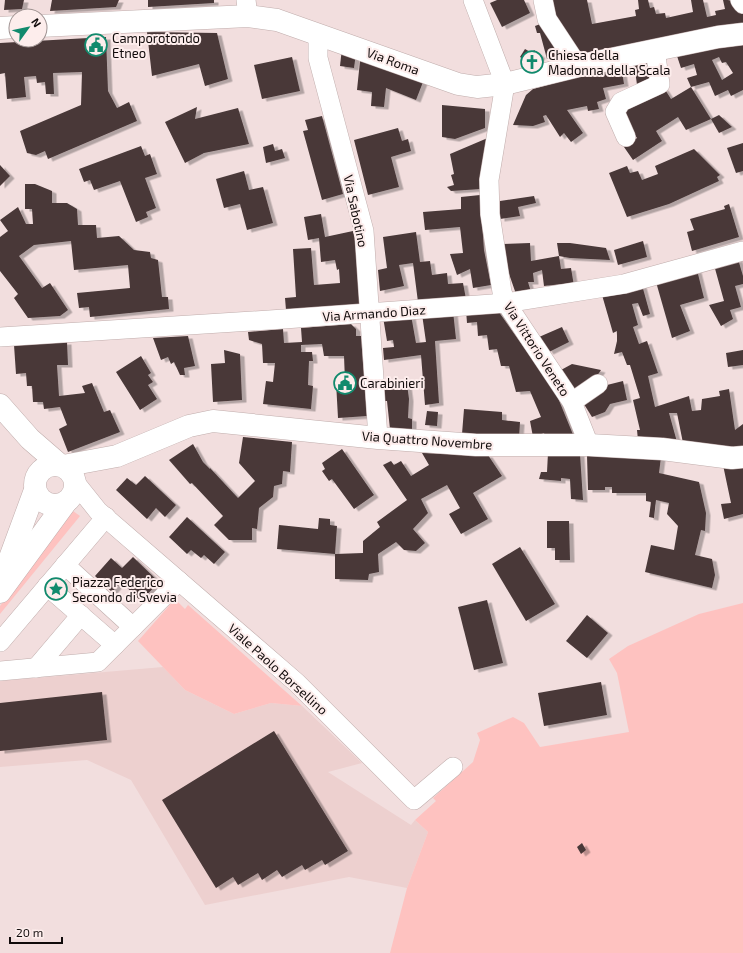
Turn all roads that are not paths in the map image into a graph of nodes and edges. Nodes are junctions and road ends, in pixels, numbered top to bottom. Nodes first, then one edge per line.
1 (473, 0) edge
2 (543, 0) edge
3 (740, 0) edge
4 (743, 4) edge
5 (247, 8) edge
6 (48, 25) edge
7 (318, 34) junction
8 (743, 34) edge
9 (655, 50) junction
10 (578, 66) junction
11 (505, 84) junction
12 (626, 137) dead end
13 (743, 251) edge
14 (506, 303) junction
15 (370, 313) junction
16 (0, 337) edge
17 (598, 384) dead end
18 (572, 402) junction
19 (0, 405) edge
20 (378, 438) junction
21 (589, 445) junction
22 (743, 457) edge
23 (69, 484) junction
24 (35, 486) junction
25 (102, 514) junction
26 (65, 565) junction
27 (0, 578) edge
28 (179, 581) junction
29 (48, 586) junction
30 (0, 592) edge
31 (81, 615) junction
32 (133, 627) junction
33 (0, 642) edge
34 (115, 645) junction
35 (36, 668) junction
36 (0, 671) edge
37 (453, 767) dead end

1 - 11 street
2 - 10 street
3 - 4 street
5 - 6 street, Via Roma
5 - 7 street, Via Roma
7 - 11 street, Via Roma
7 - 15 street, Via Sabotino
8 - 9 street, Via Roma
9 - 10 street, Via Roma
9 - 12 street
10 - 11 street, Via Roma
11 - 14 street, Via Vittorio Veneto
13 - 14 street, Via Armando Diaz
14 - 15 street, Via Armando Diaz
14 - 18 street, Via Vittorio Veneto
15 - 16 street, Via Armando Diaz
15 - 20 street, Via Sabotino
17 - 18 street
18 - 21 street, Via Vittorio Veneto
19 - 23 street
19 - 24 street
20 - 21 street, Via Quattro Novembre
20 - 23 street, Via Quattro Novembre
21 - 22 street, Via Quattro Novembre
23 - 24 street
23 - 24 street
23 - 25 street, Viale Paolo Borsellino
23 - 30 street
24 - 27 street
25 - 26 street
25 - 28 street, Viale Paolo Borsellino
26 - 29 street
26 - 32 street
28 - 32 street
28 - 37 street, Viale Paolo Borsellino
29 - 31 street
29 - 33 street
31 - 34 street
31 - 35 street
32 - 34 street
34 - 35 street
35 - 36 street

